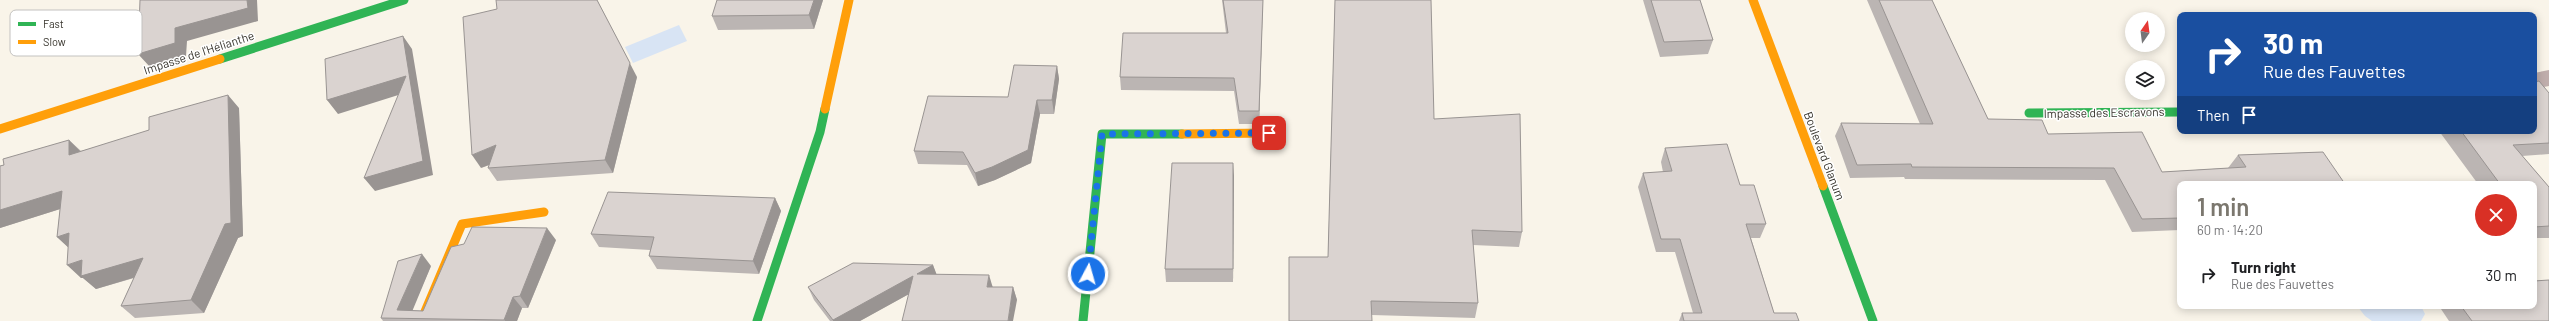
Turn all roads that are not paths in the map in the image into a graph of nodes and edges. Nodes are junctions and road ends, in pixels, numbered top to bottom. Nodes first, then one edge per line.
1 (404, 0) edge
2 (849, 0) edge
3 (1752, 0) edge
4 (2549, 78) edge
5 (2537, 80) edge
6 (2177, 112) edge
7 (2028, 114) dead end
8 (0, 129) edge
9 (1269, 133) dead end
10 (544, 212) dead end
11 (421, 321) edge
12 (757, 321) edge
13 (1082, 321) edge
14 (1873, 321) edge

1 - 8 street, Impasse de l'Hélianthe
2 - 12 street
3 - 14 street, Boulevard Glanum
4 - 5 street
6 - 7 street, Impasse des Escravons
9 - 13 street
10 - 11 street

